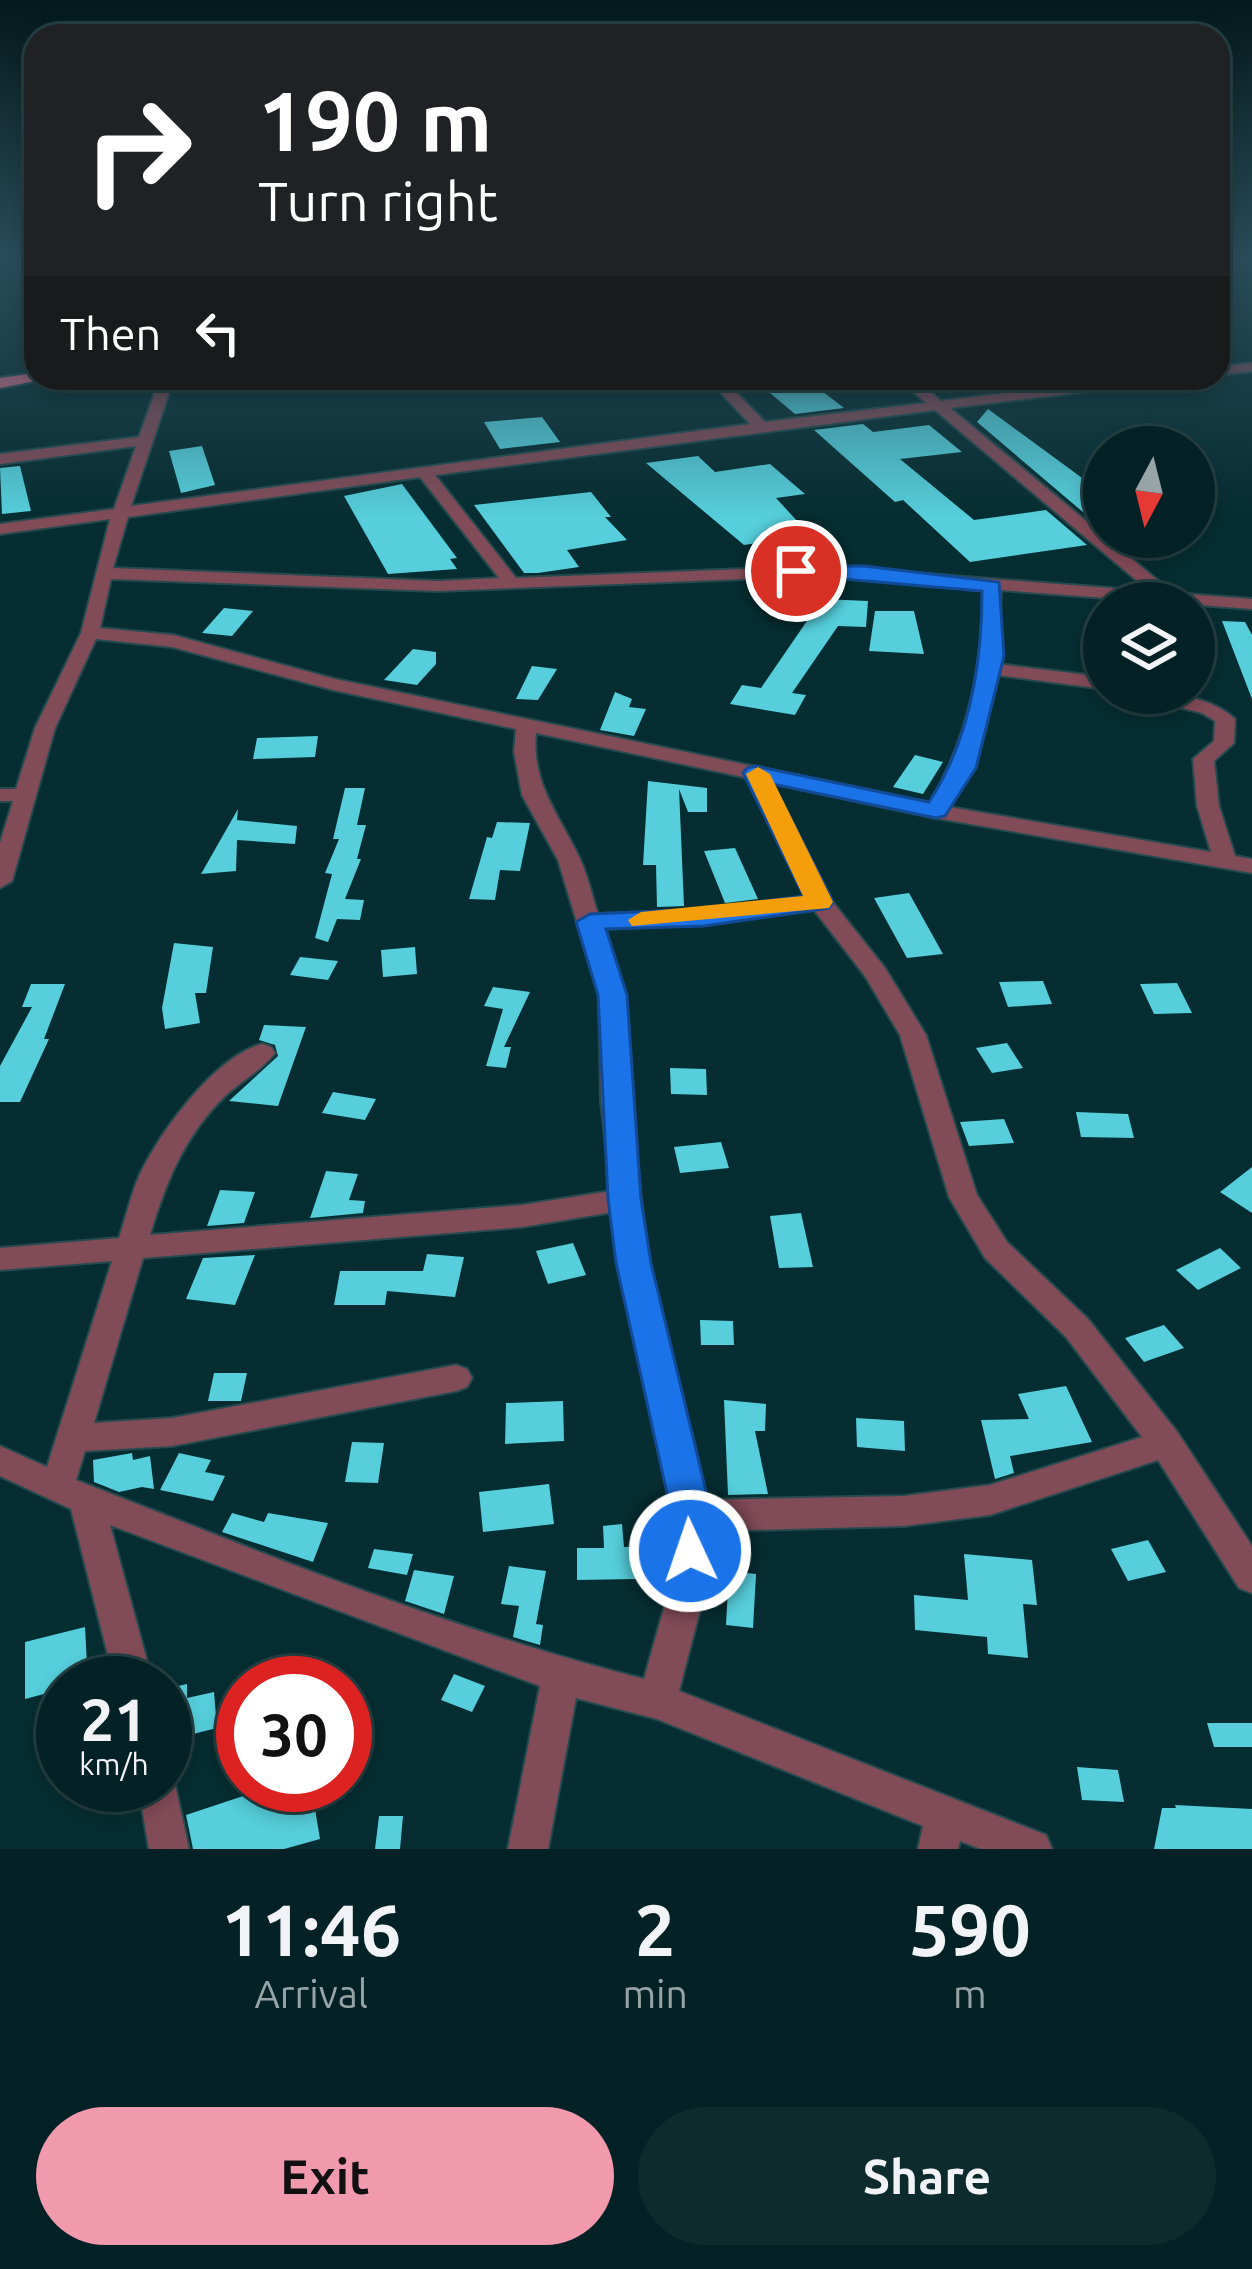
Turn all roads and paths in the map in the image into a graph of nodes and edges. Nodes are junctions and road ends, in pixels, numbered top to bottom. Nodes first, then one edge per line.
1 (163, 390) edge
2 (726, 390) edge
3 (919, 390) edge
4 (1063, 390) edge
5 (937, 405) junction
6 (761, 427) junction
7 (148, 440) junction
8 (0, 459) edge
9 (424, 472) junction
10 (120, 514) junction
11 (0, 529) edge
12 (103, 573) junction
13 (1149, 582) edge
14 (513, 585) junction
15 (992, 586) junction
16 (1083, 592) edge
17 (1215, 601) edge
18 (1252, 604) edge
19 (90, 633) junction
20 (992, 669) junction
21 (1083, 680) edge
22 (1215, 713) edge
23 (527, 726) junction
24 (755, 773) junction
25 (0, 795) edge
26 (27, 795) junction
27 (936, 811) junction
28 (1225, 861) junction
29 (1252, 866) edge
30 (0, 881) edge
31 (820, 902) junction
32 (590, 922) junction
33 (262, 1053) dead end
34 (625, 1199) junction
35 (130, 1248) junction
36 (0, 1259) edge
37 (456, 1378) dead end
38 (0, 1433) edge
39 (72, 1438) junction
40 (1166, 1443) junction
41 (9, 1464) edge
42 (72, 1494) junction
43 (692, 1516) junction
44 (1252, 1577) edge
45 (125, 1656) edge
46 (561, 1676) junction
47 (657, 1701) junction
48 (163, 1812) edge
49 (942, 1832) edge
50 (169, 1849) edge
51 (528, 1849) edge
52 (1032, 1849) edge

1 - 7 street
2 - 6 street
3 - 5 street
4 - 5 street
5 - 6 street
5 - 13 street
6 - 9 street
7 - 8 street
7 - 10 street
9 - 10 street
9 - 14 street
10 - 11 street
10 - 12 street
12 - 14 street
12 - 19 street
14 - 15 street
15 - 16 street
15 - 20 street
17 - 18 street
19 - 23 street
19 - 26 street
20 - 21 street
20 - 27 street
22 - 28 street
23 - 24 street
23 - 32 street
24 - 27 street
24 - 31 street
25 - 26 street
26 - 30 street
27 - 28 street
28 - 29 street
31 - 32 street
31 - 40 street
32 - 34 street
33 - 35 street
34 - 35 street
34 - 43 street
35 - 36 street
35 - 39 street
37 - 39 street
38 - 41 street
39 - 42 street
40 - 43 street
40 - 44 street
41 - 42 street
42 - 45 street
42 - 46 street
43 - 47 street
46 - 47 street
46 - 51 street
47 - 49 street
48 - 50 street
49 - 52 street

